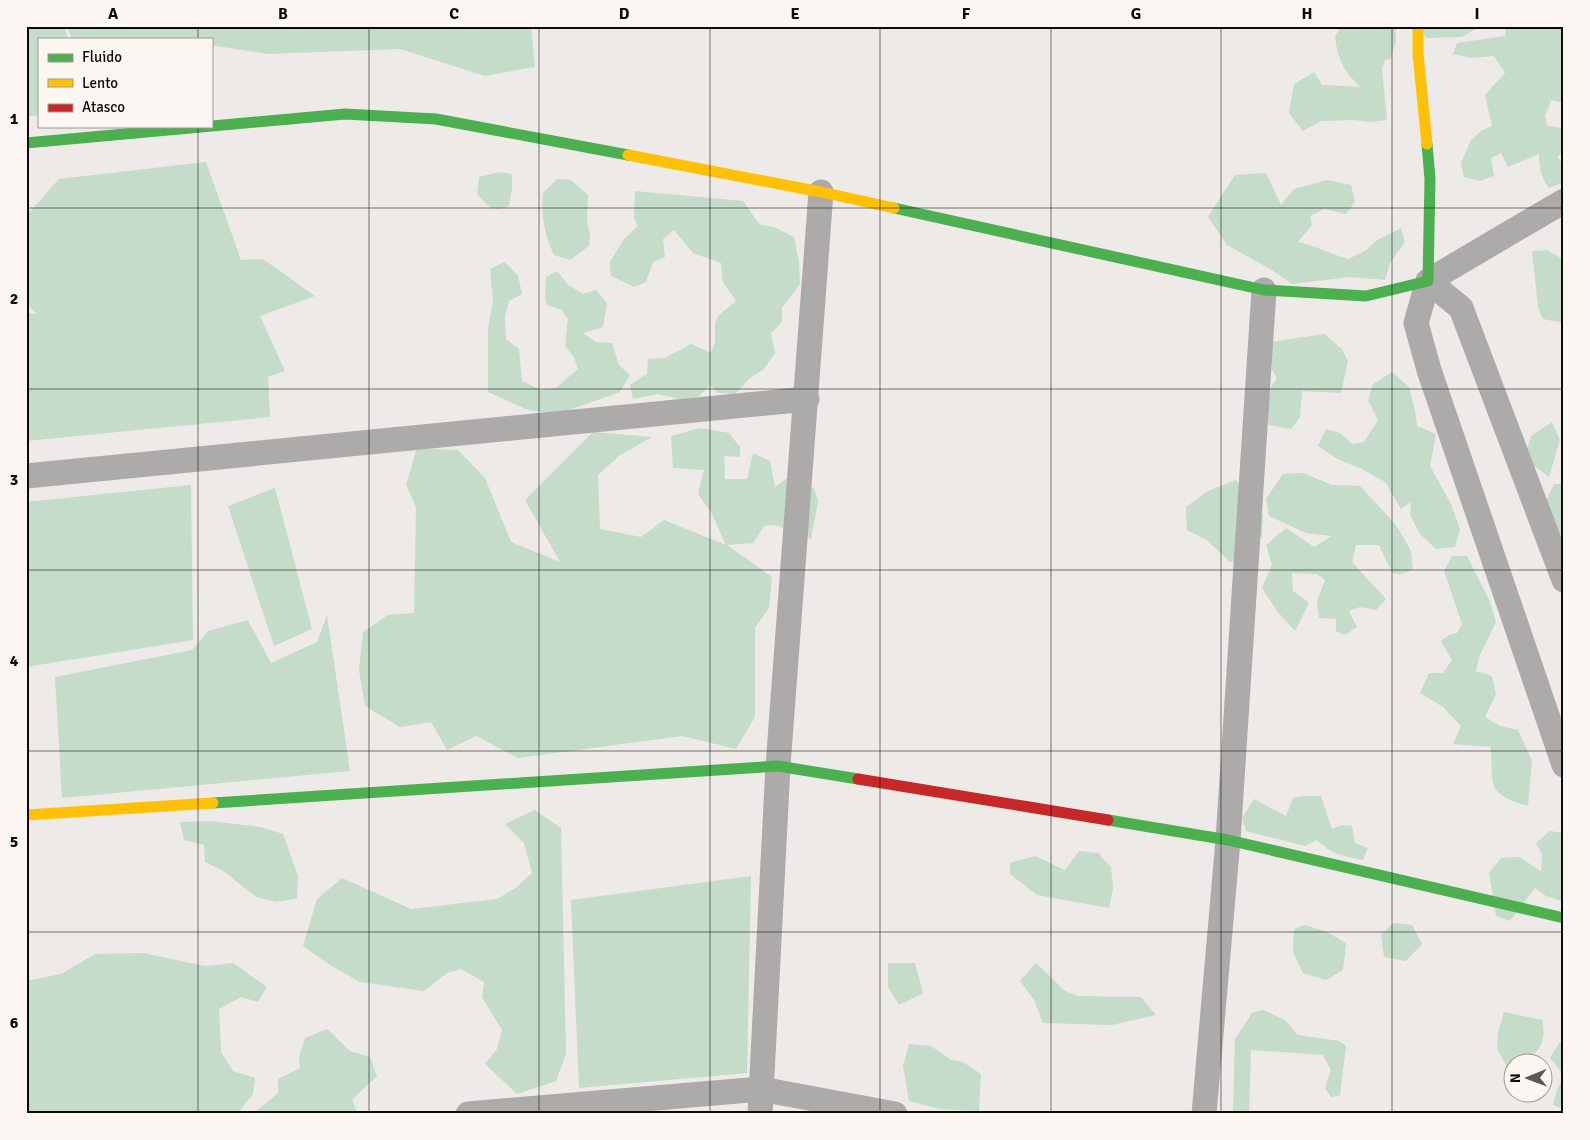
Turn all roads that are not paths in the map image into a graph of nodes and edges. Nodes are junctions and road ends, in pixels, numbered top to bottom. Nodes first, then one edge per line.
1 (1418, 26) edge
2 (212, 126) edge
3 (192, 128) edge
4 (26, 143) edge
5 (821, 192) junction
6 (1564, 201) edge
7 (1428, 281) junction
8 (1264, 290) junction
9 (806, 399) junction
10 (26, 476) edge
11 (1564, 580) edge
12 (1564, 765) edge
13 (778, 766) junction
14 (26, 815) edge
15 (1228, 840) junction
16 (1564, 918) edge
17 (761, 1089) junction
18 (468, 1114) edge
19 (760, 1114) edge
20 (895, 1114) edge
21 (1204, 1114) edge

1 - 7 street
2 - 5 street
3 - 4 street
5 - 8 street
5 - 9 street
6 - 7 street
7 - 8 street
7 - 11 street
7 - 12 street
8 - 15 street
9 - 10 street
9 - 13 street
13 - 14 street
13 - 15 street
13 - 17 street
15 - 16 street
15 - 21 street
17 - 18 street
17 - 19 street
17 - 20 street

